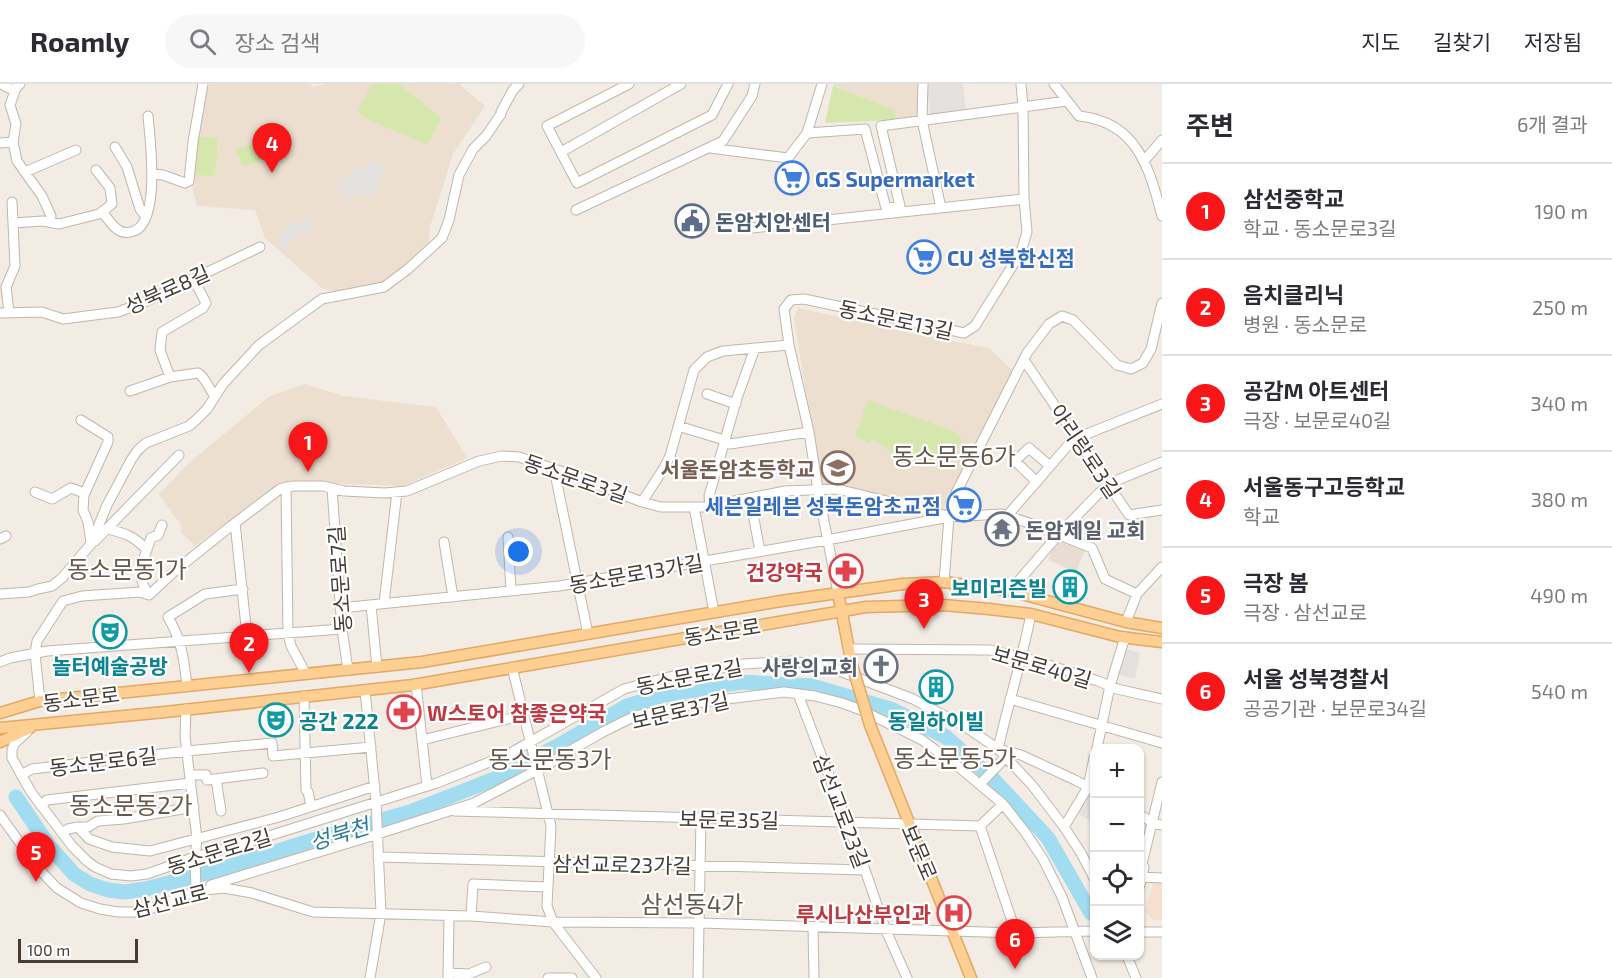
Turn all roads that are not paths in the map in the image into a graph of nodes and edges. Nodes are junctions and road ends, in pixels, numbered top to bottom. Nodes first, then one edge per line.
1 (1, 84) edge
2 (203, 84) edge
3 (519, 84) edge
4 (629, 84) edge
5 (681, 84) edge
6 (728, 84) edge
7 (755, 84) edge
8 (822, 84) edge
9 (923, 84) edge
10 (1021, 84) edge
11 (1054, 84) edge
12 (18, 87) edge
13 (1067, 101) junction
14 (1023, 107) junction
15 (148, 116) dead end
16 (922, 120) junction
17 (807, 133) junction
18 (1162, 140) edge
19 (13, 142) junction
20 (0, 143) edge
21 (115, 147) dead end
22 (710, 148) junction
23 (76, 150) dead end
24 (561, 152) junction
25 (1144, 160) junction
26 (96, 170) dead end
27 (25, 172) junction
28 (152, 174) junction
29 (1024, 199) junction
30 (12, 202) dead end
31 (941, 208) junction
32 (576, 210) dead end
33 (102, 212) junction
34 (1162, 216) edge
35 (146, 217) junction
36 (50, 222) junction
37 (13, 224) junction
38 (752, 228) dead end
39 (260, 247) dead end
40 (193, 278) junction
41 (1162, 303) edge
42 (4, 312) edge
43 (789, 345) junction
44 (755, 348) junction
45 (1024, 360) junction
46 (170, 377) junction
47 (130, 391) dead end
48 (706, 394) dead end
49 (215, 396) junction
50 (736, 404) junction
51 (1162, 404) edge
52 (81, 420) dead end
53 (678, 426) junction
54 (809, 432) junction
55 (1078, 438) junction
56 (725, 441) junction
57 (178, 455) dead end
58 (1162, 462) edge
59 (1050, 466) junction
60 (554, 469) junction
61 (1037, 482) junction
62 (1109, 485) junction
63 (286, 487) junction
64 (332, 488) junction
65 (818, 490) junction
66 (35, 492) dead end
67 (396, 492) junction
68 (84, 493) junction
69 (750, 498) junction
70 (642, 502) junction
71 (710, 506) junction
72 (694, 507) junction
73 (1162, 510) edge
74 (1007, 516) junction
75 (949, 517) junction
76 (235, 523) junction
77 (162, 525) dead end
78 (107, 529) junction
79 (1059, 534) junction
80 (508, 537) dead end
81 (827, 540) junction
82 (444, 542) dead end
83 (91, 544) junction
84 (147, 550) junction
85 (760, 551) junction
86 (703, 560) junction
87 (1162, 567) edge
88 (944, 582) junction
89 (578, 583) junction
90 (243, 589) junction
91 (510, 591) junction
92 (1010, 591) junction
93 (838, 593) junction
94 (0, 594) edge
95 (149, 594) junction
96 (1137, 594) junction
97 (453, 597) junction
98 (384, 603) junction
99 (371, 605) junction
100 (340, 608) junction
101 (714, 612) junction
102 (842, 612) junction
103 (1031, 614) junction
104 (1126, 622) junction
105 (1162, 628) edge
106 (342, 629) junction
107 (288, 633) junction
108 (588, 634) junction
109 (247, 636) junction
110 (1125, 637) junction
111 (180, 641) junction
112 (1162, 642) edge
113 (849, 649) junction
114 (35, 654) junction
115 (1022, 658) junction
116 (0, 662) edge
117 (377, 667) junction
118 (512, 668) junction
119 (348, 670) junction
120 (306, 674) junction
121 (416, 684) junction
122 (187, 686) junction
123 (1110, 686) junction
124 (365, 690) junction
125 (798, 694) junction
126 (304, 696) junction
127 (1010, 699) junction
128 (1162, 699) edge
129 (40, 702) junction
130 (186, 710) junction
131 (0, 713) edge
132 (524, 716) junction
133 (37, 725) junction
134 (1102, 726) junction
135 (0, 728) edge
136 (422, 740) junction
137 (0, 742) edge
138 (531, 743) junction
139 (1162, 743) edge
140 (1098, 744) edge
141 (371, 747) junction
142 (998, 749) junction
143 (187, 751) junction
144 (304, 753) junction
145 (1005, 758) junction
146 (537, 768) junction
147 (263, 773) dead end
148 (21, 775) junction
149 (191, 779) junction
150 (216, 779) junction
151 (1162, 782) edge
152 (980, 784) junction
153 (375, 786) junction
154 (427, 786) junction
155 (1090, 789) edge
156 (1090, 790) edge
157 (1162, 798) edge
158 (376, 803) junction
159 (1003, 804) junction
160 (41, 806) junction
161 (311, 806) junction
162 (194, 807) junction
163 (221, 811) dead end
164 (446, 811) junction
165 (548, 814) junction
166 (0, 815) edge
167 (701, 818) junction
168 (847, 822) junction
169 (908, 824) junction
170 (1157, 824) edge
171 (78, 826) junction
172 (980, 826) junction
173 (1065, 827) junction
174 (62, 833) junction
175 (377, 833) junction
176 (197, 839) junction
177 (378, 857) junction
178 (195, 860) junction
179 (549, 862) junction
180 (700, 865) junction
181 (1144, 865) edge
182 (1090, 869) edge
183 (865, 870) junction
184 (1144, 878) edge
185 (1162, 878) edge
186 (548, 887) junction
187 (196, 888) junction
188 (381, 913) junction
189 (449, 915) junction
190 (471, 916) junction
191 (553, 922) junction
192 (699, 923) junction
193 (813, 927) junction
194 (885, 928) junction
195 (952, 930) junction
196 (1090, 931) edge
197 (1074, 932) junction
198 (1144, 932) edge
199 (1162, 932) edge
200 (1016, 933) junction
201 (1129, 960) edge
202 (448, 975) edge
203 (370, 978) edge
204 (472, 978) edge
205 (548, 978) edge
206 (572, 978) edge
207 (596, 978) edge
208 (698, 978) edge
209 (814, 978) edge
210 (907, 978) edge
211 (971, 978) edge
212 (1092, 978) edge
213 (1136, 978) edge

1 - 12 street
2 - 28 street
3 - 49 street
4 - 24 street
5 - 24 street
6 - 24 street
7 - 22 street
8 - 17 street
9 - 16 street
10 - 14 street
11 - 13 street
12 - 19 street
13 - 14 street
13 - 25 street
14 - 16 street
14 - 29 street
15 - 28 street
16 - 17 street
16 - 31 street
17 - 22 street
18 - 25 street
19 - 20 street
19 - 27 street
21 - 35 street
22 - 32 street
23 - 27 street
25 - 34 street
26 - 33 street
27 - 36 street
28 - 35 street
29 - 31 street
29 - 43 street, 동소문로13길
30 - 37 street
31 - 38 street
33 - 35 street
33 - 36 street
36 - 37 street
37 - 42 street
39 - 40 street, 성북로8길
40 - 42 street, 성북로8길
40 - 46 street
41 - 45 street
43 - 44 street
43 - 54 street, 동소문로13길
44 - 50 street
44 - 53 street
45 - 55 street, 아리랑로3길
45 - 75 street
46 - 47 street
46 - 49 street
48 - 50 street
49 - 83 street
50 - 56 street
51 - 55 street
52 - 68 street
53 - 56 street
53 - 70 street
54 - 56 street
54 - 65 street, 동소문로13길
55 - 59 street
55 - 62 street, 아리랑로3길
56 - 71 street
57 - 78 street
58 - 62 street
59 - 61 street
59 - 61 street
60 - 67 street, 동소문로3길
60 - 70 street, 동소문로3길
60 - 89 street
61 - 74 street
62 - 73 street, 아리랑로3길
62 - 79 street
63 - 64 street, 동소문로3길
63 - 76 street
63 - 107 street
64 - 67 street, 동소문로3길
64 - 100 street, 동소문로7길
65 - 69 street, 동소문로3길
65 - 75 street, 동소문로3길
65 - 81 street, 동소문로13길
66 - 68 street
67 - 98 street
68 - 83 street
69 - 71 street, 동소문로3길
69 - 85 street
70 - 72 street, 동소문로3길
71 - 72 street, 동소문로3길
72 - 86 street
74 - 75 street
74 - 79 street
75 - 81 street, 동소문로13가길
75 - 88 street
76 - 90 street
76 - 95 street
77 - 84 street
78 - 83 street
78 - 84 street
79 - 92 street
79 - 96 street
80 - 91 street
81 - 85 street, 동소문로13가길
81 - 93 street, 동소문로13길
82 - 97 street
83 - 94 street
84 - 95 street
85 - 86 street, 동소문로13가길
86 - 89 street, 동소문로13가길
86 - 101 street
87 - 96 street
88 - 92 main road, 동소문로
88 - 93 main road, 동소문로
89 - 91 street, 동소문로13가길
89 - 108 street
90 - 109 street
90 - 111 street
91 - 97 street, 동소문로13가길
92 - 104 main road, 동소문로
93 - 101 main road, 동소문로
93 - 102 main road
95 - 114 street
96 - 104 street
97 - 98 street, 동소문로13가길
98 - 99 street, 동소문로13가길
99 - 100 street, 동소문로13가길
99 - 117 street
100 - 106 street, 동소문로7길
101 - 108 main road, 동소문로
102 - 103 main road, 동소문로
102 - 113 main road
102 - 118 main road, 동소문로
103 - 110 main road, 동소문로
103 - 115 street
104 - 105 main road, 동소문로
106 - 107 street
106 - 119 street, 동소문로7길
107 - 109 street
107 - 120 street
108 - 117 main road, 동소문로
109 - 111 street
110 - 112 main road, 동소문로
110 - 123 street
111 - 114 street
111 - 122 street
113 - 115 street, 보문로40길
113 - 169 main road, 보문로, bridge
114 - 116 street
114 - 129 street
115 - 123 street, 보문로40길
115 - 127 street
117 - 119 main road, 동소문로
118 - 121 main road, 동소문로
118 - 132 street
119 - 120 main road, 동소문로
120 - 122 main road, 동소문로
121 - 124 main road, 동소문로
121 - 136 street
122 - 129 main road, 동소문로
123 - 128 street, 보문로40길
123 - 134 street
124 - 126 main road, 동소문로
124 - 141 street
125 - 146 street, 보문로37길
125 - 152 street, 보문로37길
125 - 168 street, 삼선교로23길
126 - 130 main road, 동소문로
126 - 144 street
127 - 134 street
127 - 142 street
129 - 131 main road, 동소문로
130 - 133 main road, 동소문로
130 - 143 street, 동소문로6길
132 - 136 street
132 - 138 street
133 - 135 main road, 동소문로
133 - 137 main road
133 - 148 street, 동소문로2길
134 - 139 street
134 - 140 street
136 - 154 street
138 - 142 street, 동소문로2길
138 - 146 street
138 - 154 street, 동소문로2길
141 - 144 street
141 - 153 street
142 - 145 street, 동소문로2길
142 - 155 street
143 - 144 street, 동소문로6길
143 - 148 street, 동소문로6길
143 - 149 street, 동소문로6길
144 - 161 street
145 - 152 street
145 - 173 street, 동소문로2길
146 - 164 street, 보문로37길
146 - 165 street
147 - 150 street, 동소문로6길
148 - 160 street, 동소문로2길
149 - 150 street, 동소문로6길
149 - 160 street, 동소문로6길
149 - 162 street, 동소문로6길
150 - 163 street
151 - 170 street
152 - 159 street, 보문로37길
153 - 158 street
153 - 161 street
154 - 158 street, 동소문로2길
156 - 173 street
157 - 170 street
158 - 175 street
158 - 178 street, 동소문로2길
159 - 172 street
159 - 197 street, 보문로37길
160 - 174 street, 동소문로2길
161 - 176 street
162 - 171 street
162 - 176 street, 동소문로6길
164 - 165 street, 보문로35길
164 - 175 street, 보문로37길
165 - 167 street, 보문로35길
165 - 179 street
166 - 187 street, 삼선교로
167 - 168 street, 보문로35길
167 - 180 street
168 - 169 street, 보문로35길
168 - 183 street, 삼선교로23길
169 - 172 street, 보문로35길
169 - 195 main road, 보문로
170 - 181 street
171 - 174 street
171 - 176 street
172 - 200 street
173 - 182 street, 동소문로2길
174 - 178 street, 동소문로2길
175 - 177 street
175 - 187 street, 보문로37길
176 - 178 street, 동소문로6길
177 - 179 street, 삼선교로23가길
177 - 188 street
178 - 187 street, 동소문로6길
179 - 180 street, 삼선교로23가길
179 - 186 street
180 - 183 street, 삼선교로23가길
180 - 192 street
183 - 194 street, 삼선교로23길
184 - 185 street
186 - 190 street
186 - 191 street
187 - 188 street, 삼선교로
188 - 189 street, 삼선교로
188 - 203 street
189 - 190 street, 삼선교로
189 - 202 street
190 - 191 street, 삼선교로
191 - 192 street, 삼선교로
191 - 207 street
192 - 193 street, 삼선교로
192 - 208 street
193 - 194 street, 삼선교로
193 - 209 street
194 - 195 street, 삼선교로
194 - 210 street, 삼선교로23길
195 - 200 street, 삼선교로
195 - 211 main road, 보문로
196 - 197 street, 삼선교로
197 - 200 street, 삼선교로
197 - 212 street, 보문로37길
198 - 199 street
201 - 213 street
202 - 204 street
205 - 206 street

